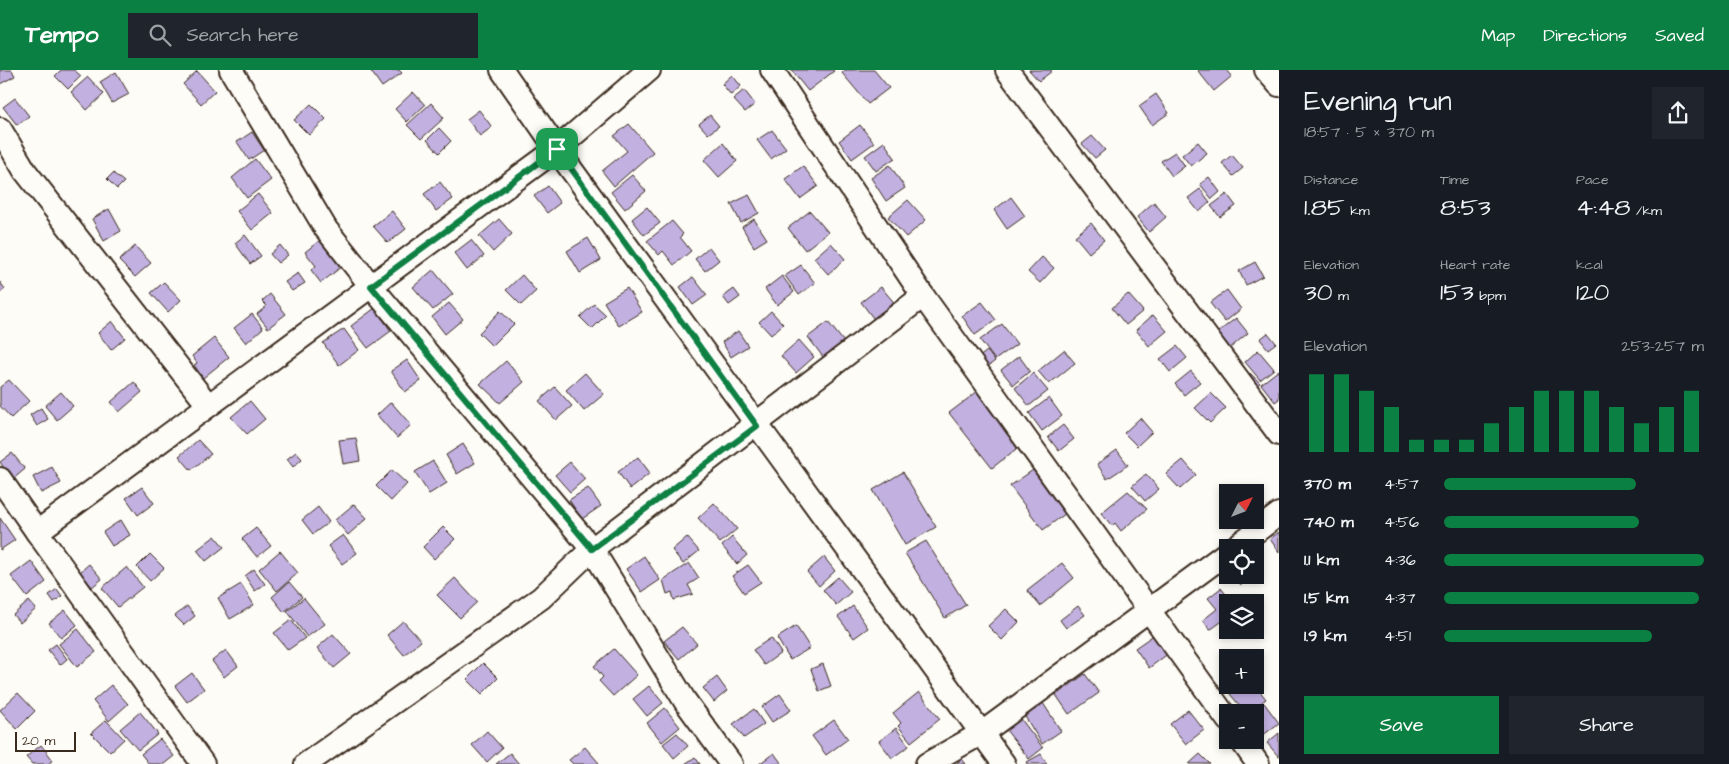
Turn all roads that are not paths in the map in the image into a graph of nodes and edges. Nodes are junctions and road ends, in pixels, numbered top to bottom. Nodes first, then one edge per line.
1 (232, 70) edge
2 (502, 70) edge
3 (649, 70) edge
4 (772, 70) edge
5 (1007, 70) edge
6 (1266, 70) edge
7 (1279, 85) edge
8 (0, 129) edge
9 (557, 149) junction
10 (371, 286) junction
11 (924, 296) junction
12 (208, 405) junction
13 (757, 426) junction
14 (1279, 434) edge
15 (3, 489) edge
16 (1279, 514) edge
17 (37, 532) junction
18 (1246, 539) edge
19 (592, 549) junction
20 (1219, 559) edge
21 (1150, 610) junction
22 (1219, 707) edge
23 (982, 733) junction
24 (1247, 749) edge
25 (203, 764) edge
26 (306, 764) edge
27 (731, 764) edge
28 (927, 764) edge
29 (1004, 764) edge
30 (1258, 764) edge

1 - 10 street
2 - 9 street
3 - 9 street
4 - 11 street
5 - 14 street
6 - 7 street
8 - 12 street
9 - 10 street
9 - 13 street
10 - 12 street
10 - 19 street
11 - 13 street
11 - 21 street
12 - 17 street
13 - 19 street
13 - 23 street
15 - 17 street
16 - 18 street
17 - 25 street
19 - 26 street
19 - 27 street
20 - 21 street
21 - 22 street
21 - 23 street
23 - 28 street
23 - 29 street
24 - 30 street

